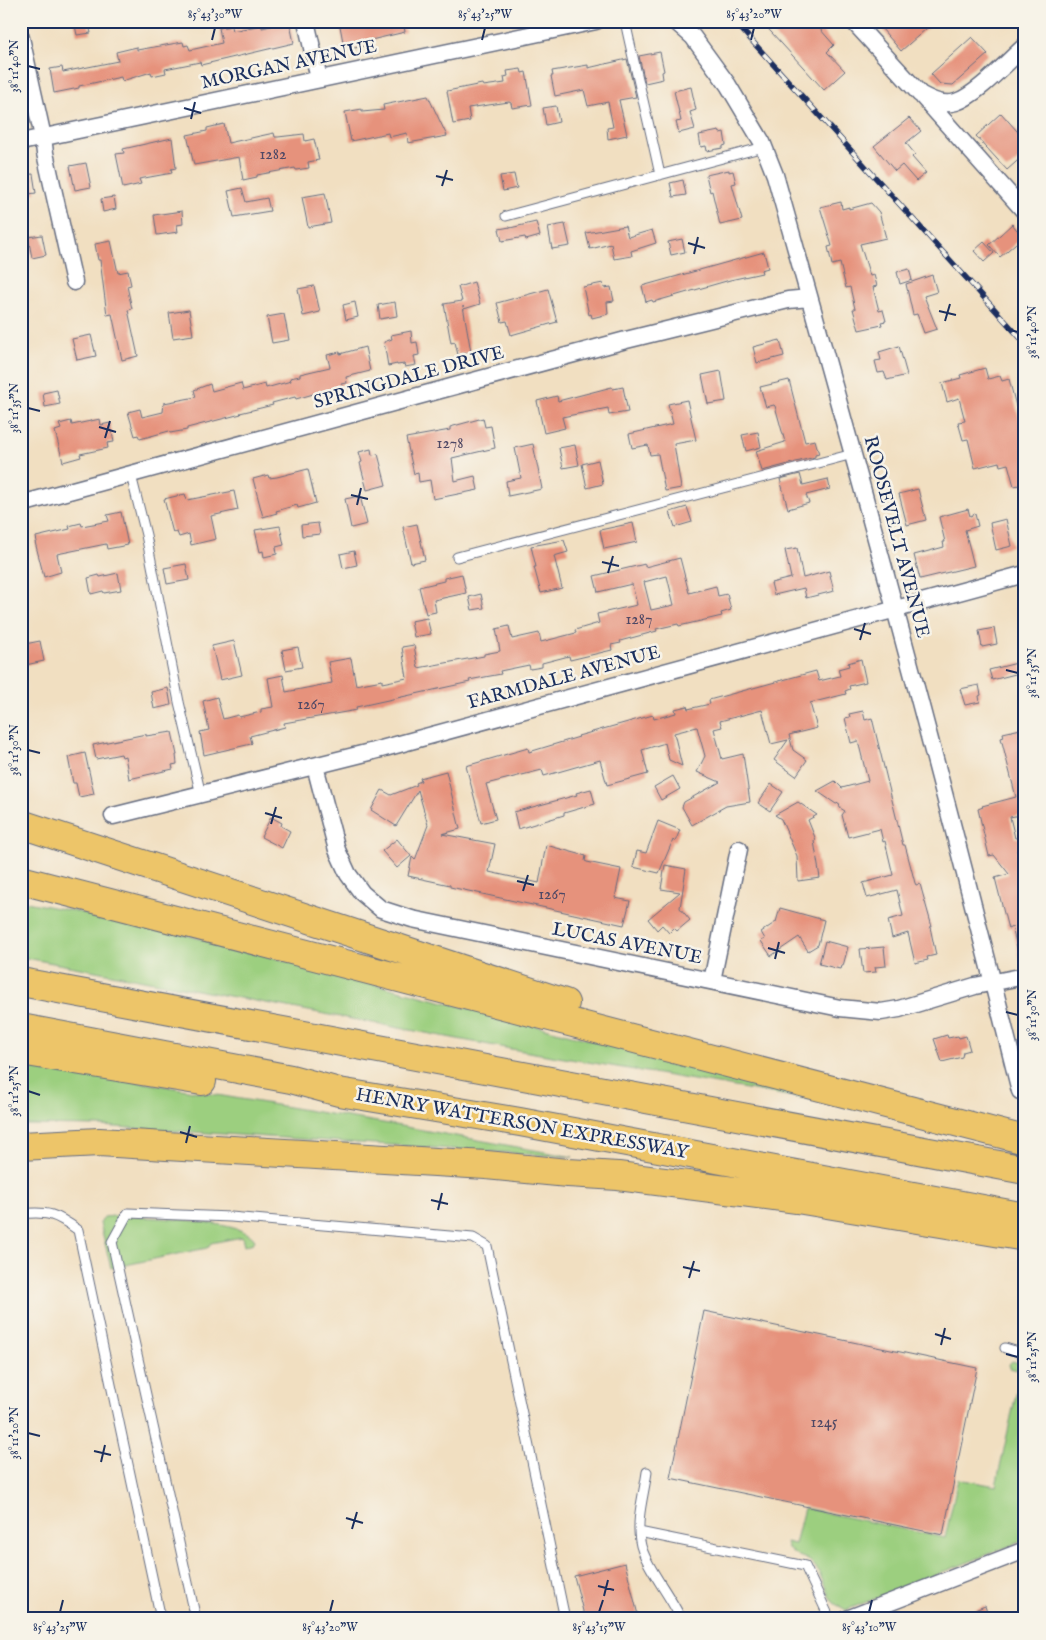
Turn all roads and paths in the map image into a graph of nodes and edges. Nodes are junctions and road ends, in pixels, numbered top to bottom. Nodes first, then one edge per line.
1 (306, 21) edge
2 (596, 21) edge
3 (625, 21) edge
4 (675, 21) edge
5 (853, 21) edge
6 (21, 38) edge
7 (1025, 46) edge
8 (319, 79) junction
9 (920, 94) junction
10 (43, 137) junction
11 (21, 142) edge
12 (764, 147) junction
13 (660, 175) junction
14 (1025, 212) edge
15 (506, 216) dead end
16 (74, 282) dead end
17 (810, 298) junction
18 (853, 454) junction
19 (131, 475) junction
20 (21, 504) edge
21 (457, 557) dead end
22 (1025, 574) edge
23 (895, 609) junction
24 (315, 766) junction
25 (201, 795) junction
26 (113, 816) dead end
27 (21, 824) edge
28 (739, 848) dead end
29 (28, 884) edge
30 (1025, 976) edge
31 (712, 981) junction
32 (21, 982) edge
33 (994, 983) junction
34 (21, 1028) edge
35 (649, 1043) junction
36 (21, 1051) edge
37 (1020, 1091) dead end
38 (339, 1092) junction
39 (21, 1133) edge
40 (1025, 1140) edge
41 (99, 1142) junction
42 (21, 1146) edge
43 (1025, 1170) edge
44 (21, 1214) edge
45 (1025, 1217) edge
46 (1025, 1237) edge
47 (1005, 1348) dead end
48 (1025, 1354) edge
49 (647, 1472) dead end
50 (640, 1532) junction
51 (1025, 1550) edge
52 (161, 1619) edge
53 (196, 1619) edge
54 (565, 1619) edge
55 (681, 1619) edge
56 (830, 1619) edge
57 (846, 1619) edge

1 - 8 street
2 - 8 street, MORGAN AVENUE
3 - 13 lane
4 - 12 street, ROOSEVELT AVENUE
5 - 9 street
6 - 10 street
7 - 9 street
8 - 10 street, MORGAN AVENUE
9 - 14 street
10 - 11 street, MORGAN AVENUE
10 - 16 street
12 - 13 lane
12 - 17 street, ROOSEVELT AVENUE
13 - 15 lane
17 - 18 street, ROOSEVELT AVENUE
17 - 19 street, SPRINGDALE DRIVE
18 - 21 lane
18 - 23 street, ROOSEVELT AVENUE
19 - 20 street, SPRINGDALE DRIVE
19 - 25 lane
22 - 23 street, FARMDALE AVENUE
23 - 24 street, FARMDALE AVENUE
23 - 33 street, ROOSEVELT AVENUE
24 - 25 street, FARMDALE AVENUE
24 - 31 street, LUCAS AVENUE
25 - 26 street, FARMDALE AVENUE
27 - 35 highway
28 - 31 street
29 - 35 highway
30 - 33 street, LUCAS AVENUE
31 - 33 street, LUCAS AVENUE
32 - 43 highway
33 - 37 street, ROOSEVELT AVENUE
34 - 38 highway, HENRY WATTERSON EXPRESSWAY
35 - 40 highway
36 - 38 highway
38 - 45 highway, HENRY WATTERSON EXPRESSWAY
39 - 41 highway
41 - 42 highway
41 - 46 highway
44 - 52 lane
47 - 48 lane
49 - 50 lane
50 - 55 lane
50 - 56 lane
51 - 57 street
53 - 54 lane

